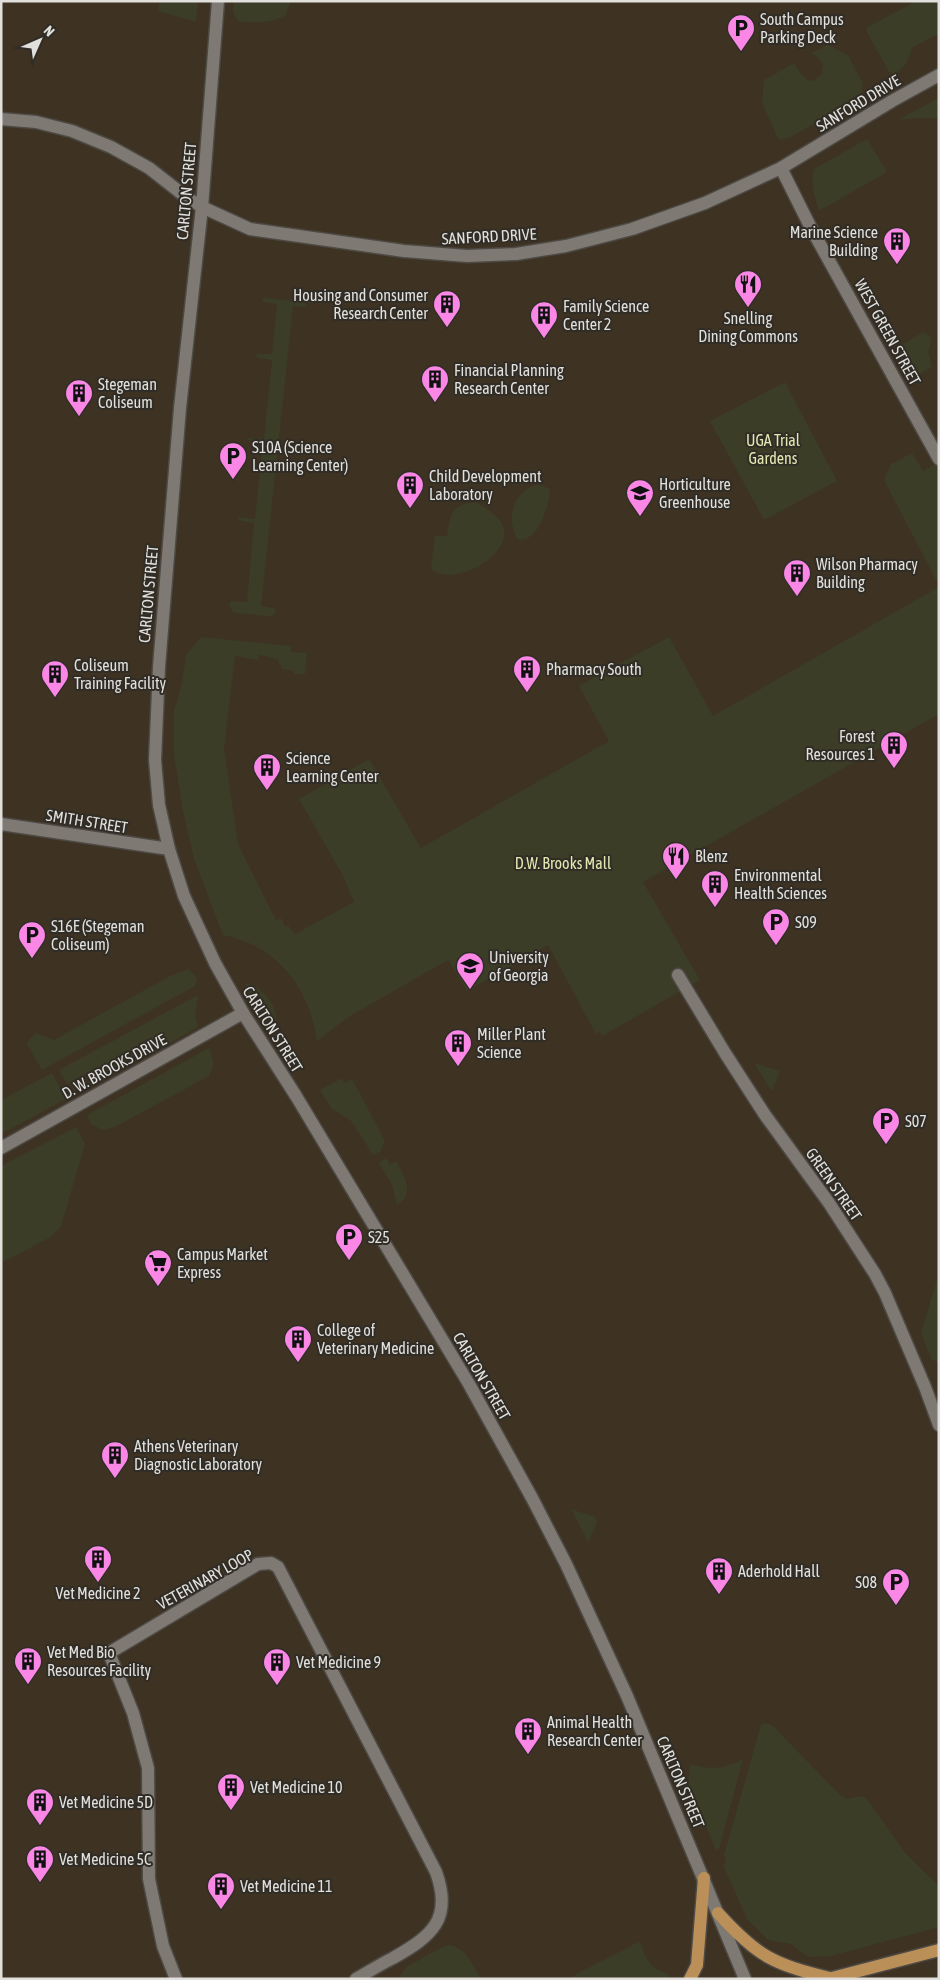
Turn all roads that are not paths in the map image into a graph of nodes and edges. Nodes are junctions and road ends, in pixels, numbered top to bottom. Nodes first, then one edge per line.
1 (218, 1) edge
2 (939, 75) edge
3 (1, 120) edge
4 (781, 168) junction
5 (202, 207) junction
6 (939, 459) edge
7 (1, 824) edge
8 (169, 849) junction
9 (678, 975) dead end
10 (243, 1013) junction
11 (1, 1148) edge
12 (939, 1425) edge
13 (704, 1878) junction
14 (718, 1913) junction
15 (939, 1950) edge
16 (378, 1973) edge
17 (829, 1978) edge
18 (176, 1979) edge
19 (356, 1979) edge
20 (690, 1979) edge
21 (745, 1979) edge

1 - 5 street, CARLTON STREET
2 - 4 street, SANFORD DRIVE
3 - 5 street, SANFORD DRIVE
4 - 5 street, SANFORD DRIVE
4 - 6 street, WEST GREEN STREET
5 - 8 street, CARLTON STREET
7 - 8 street, SMITH STREET
8 - 10 street, CARLTON STREET
9 - 12 street, GREEN STREET
10 - 11 street, D. W. BROOKS DRIVE
10 - 13 street, CARLTON STREET
13 - 14 street, CARLTON STREET
13 - 20 main road
14 - 17 main road
14 - 21 street, CARLTON STREET
15 - 17 main road
16 - 18 street, VETERINARY LOOP
16 - 19 street, VETERINARY LOOP

